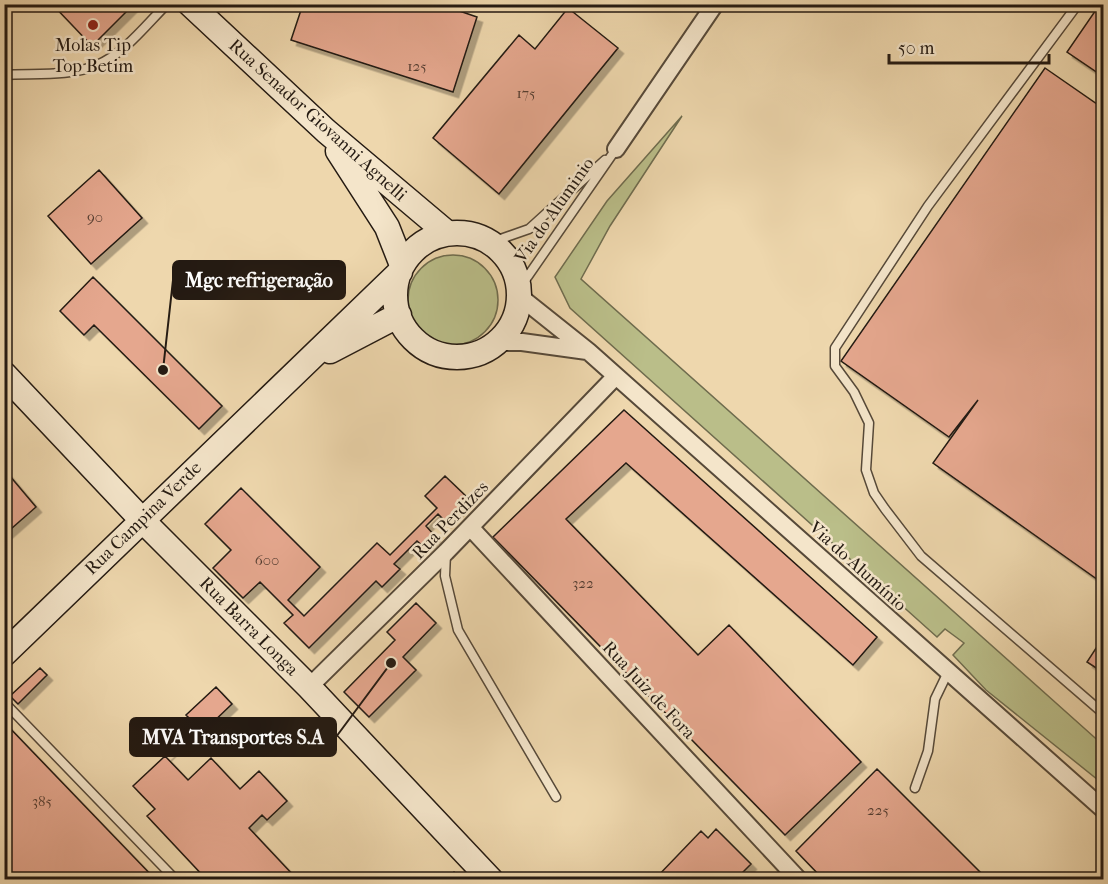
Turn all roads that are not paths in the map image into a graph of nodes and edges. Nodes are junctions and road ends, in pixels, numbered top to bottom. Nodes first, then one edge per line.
1 (167, 4) edge
2 (190, 4) edge
3 (715, 4) edge
4 (1078, 4) edge
5 (4, 75) edge
6 (326, 131) junction
7 (616, 149) junction
8 (447, 233) junction
9 (492, 242) junction
10 (401, 268) junction
11 (519, 292) junction
12 (399, 315) junction
13 (498, 342) junction
14 (588, 351) junction
15 (4, 374) edge
16 (615, 377) junction
17 (284, 384) junction
18 (141, 519) junction
19 (470, 527) junction
20 (446, 552) junction
21 (4, 654) edge
22 (948, 672) junction
23 (309, 687) junction
24 (4, 702) edge
25 (1104, 714) edge
26 (915, 788) dead end
27 (556, 797) dead end
28 (1104, 810) edge
29 (788, 876) edge
30 (176, 879) edge
31 (491, 879) edge

1 - 5 lane
2 - 6 main road, Rua Senador Giovanni Agnelli
3 - 7 street
4 - 25 lane
6 - 8 main road, Rua Senador Giovanni Agnelli
6 - 10 main road
7 - 9 lane
7 - 11 lane, Via do Aluminio
8 - 9 main road
8 - 10 main road
9 - 11 main road
10 - 12 main road
10 - 17 main road, Rua Campina Verde
11 - 13 main road
11 - 14 street, Via do Alumínio
12 - 13 main road
12 - 17 main road, Rua Campina Verde
13 - 14 street
14 - 16 street, Via do Alumínio
15 - 18 main road, Rua Barra Longa
16 - 19 street, Rua Perdizes
16 - 22 street, Via do Alumínio
17 - 18 main road, Rua Campina Verde
18 - 21 main road, Rua Campina Verde
18 - 23 main road, Rua Barra Longa
19 - 20 street, Rua Perdizes
19 - 29 street, Rua Juiz de Fora
20 - 23 street, Rua Perdizes
20 - 27 lane
22 - 26 lane
22 - 28 street, Via do Alumínio
23 - 31 main road, Rua Barra Longa
24 - 30 lane

